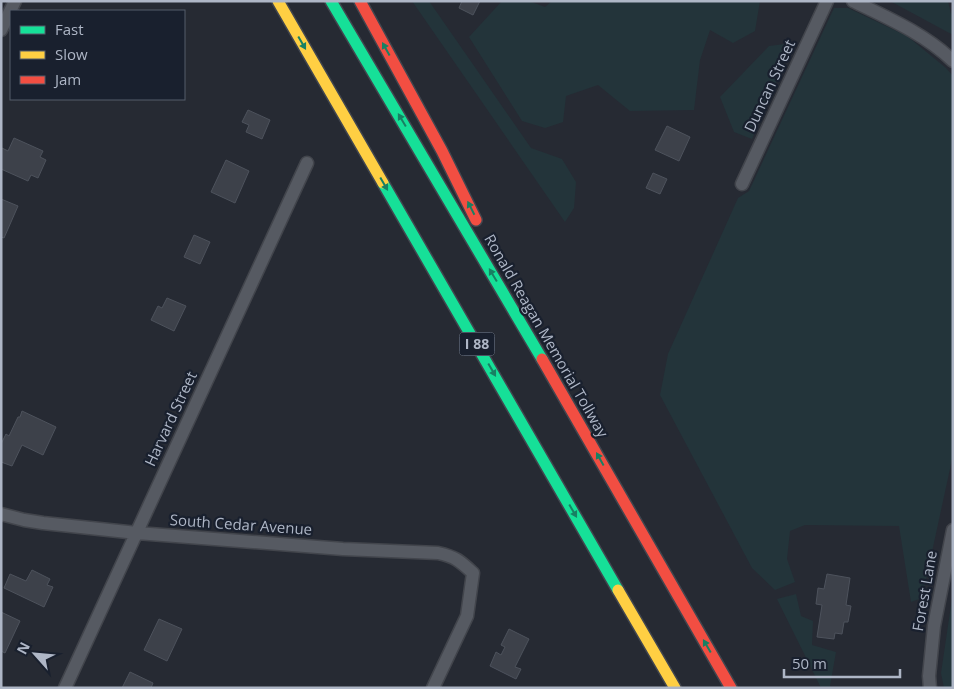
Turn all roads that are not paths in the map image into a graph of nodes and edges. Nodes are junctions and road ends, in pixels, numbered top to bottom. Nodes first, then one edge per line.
1 (278, 1) edge
2 (331, 1) edge
3 (360, 1) edge
4 (827, 1) edge
5 (854, 1) edge
6 (10, 11) edge
7 (1, 30) edge
8 (953, 61) edge
9 (307, 163) dead end
10 (742, 184) dead end
11 (482, 230) dead end
12 (499, 265) dead end
13 (572, 408) junction
14 (1, 514) edge
15 (953, 530) edge
16 (137, 533) junction
17 (65, 688) edge
18 (433, 688) edge
19 (676, 688) edge
20 (731, 688) edge
21 (930, 688) edge

1 -> 19 highway, I 88
13 -> 2 highway, Ronald Reagan Memorial Tollway
11 -> 3 highway
4 - 10 street, Duncan Street
5 - 8 street
6 - 7 street
9 - 16 street, Harvard Street
12 - 13 highway
20 -> 13 highway, Ronald Reagan Memorial Tollway
14 - 16 street, South Cedar Avenue
15 - 21 street, Forest Lane
16 - 17 street, Harvard Street
16 - 18 street, South Cedar Avenue

